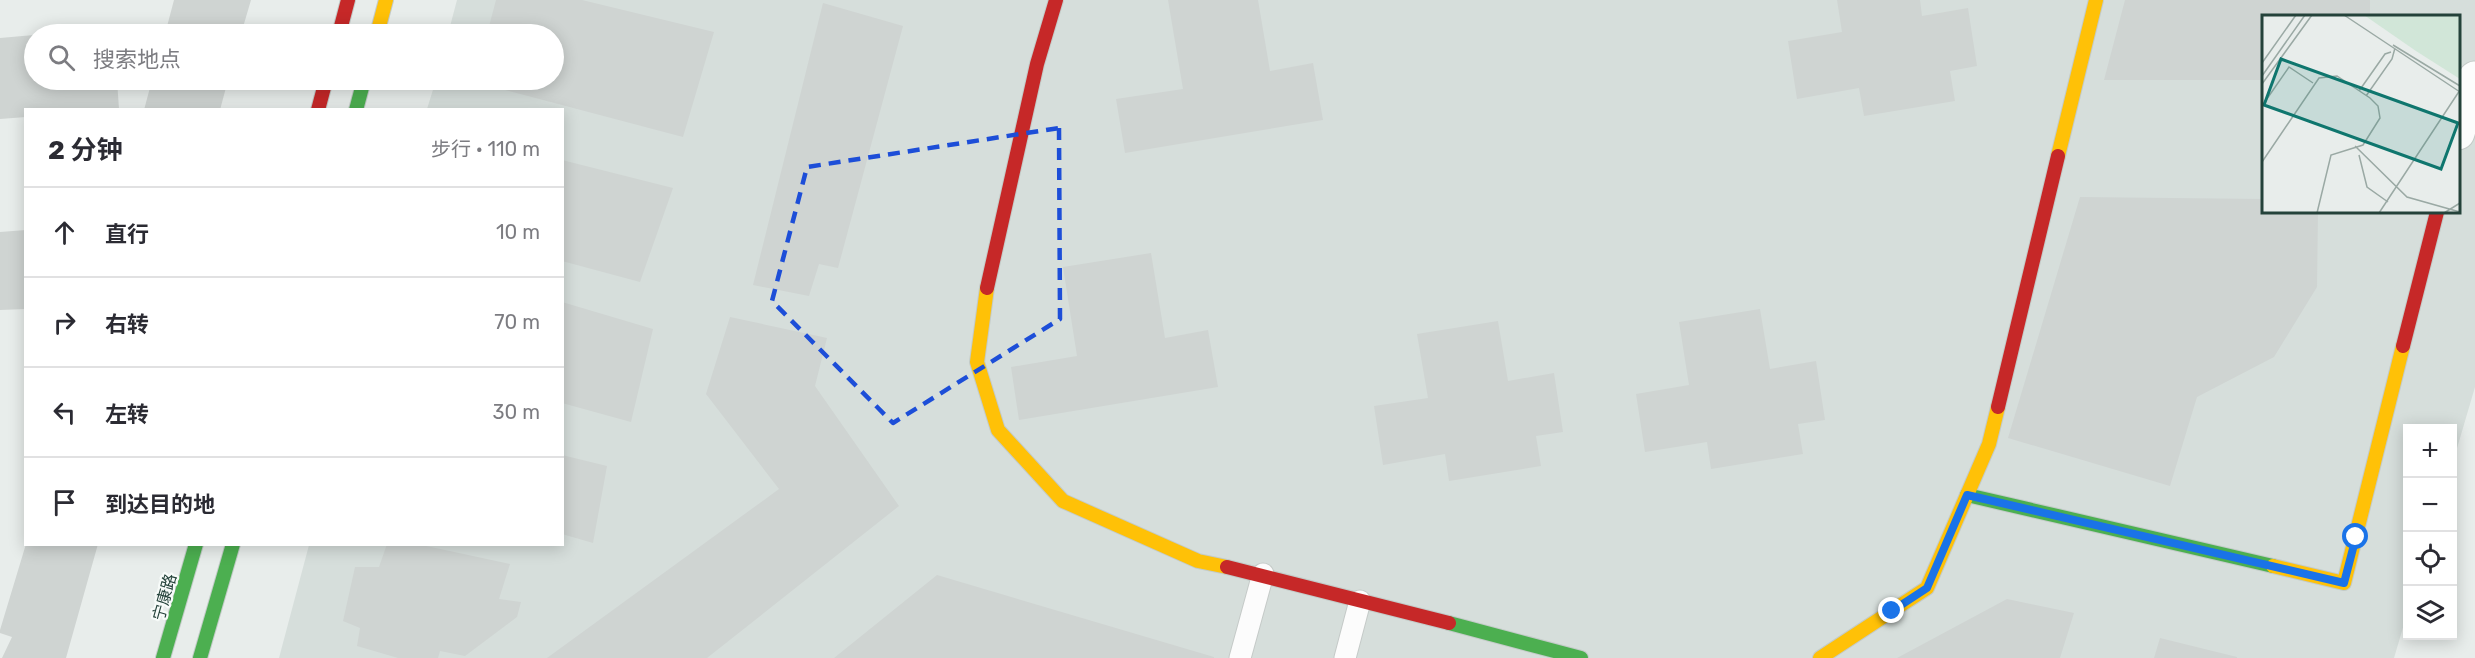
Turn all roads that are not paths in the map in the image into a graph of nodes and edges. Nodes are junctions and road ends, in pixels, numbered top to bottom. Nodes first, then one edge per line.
1 (348, 0) edge
2 (386, 0) edge
3 (1056, 0) edge
4 (2096, 0) edge
5 (342, 24) edge
6 (379, 24) edge
7 (2475, 78) edge
8 (323, 90) edge
9 (361, 90) edge
10 (319, 108) edge
11 (357, 108) edge
12 (2460, 127) edge
13 (2437, 213) edge
14 (1967, 495) junction
15 (195, 546) edge
16 (232, 546) edge
17 (1263, 574) junction
18 (1360, 601) junction
19 (163, 658) edge
20 (200, 658) edge
21 (1240, 658) edge
22 (1345, 658) edge
23 (1581, 658) edge
24 (1820, 658) edge

1 - 5 street
2 - 6 street
3 - 17 street
4 - 14 street
7 - 12 street
8 - 10 street
9 - 11 street
13 - 14 street
14 - 24 street
15 - 19 street, 宁康路
16 - 20 street
17 - 18 street
17 - 21 lane
18 - 22 lane
18 - 23 street

